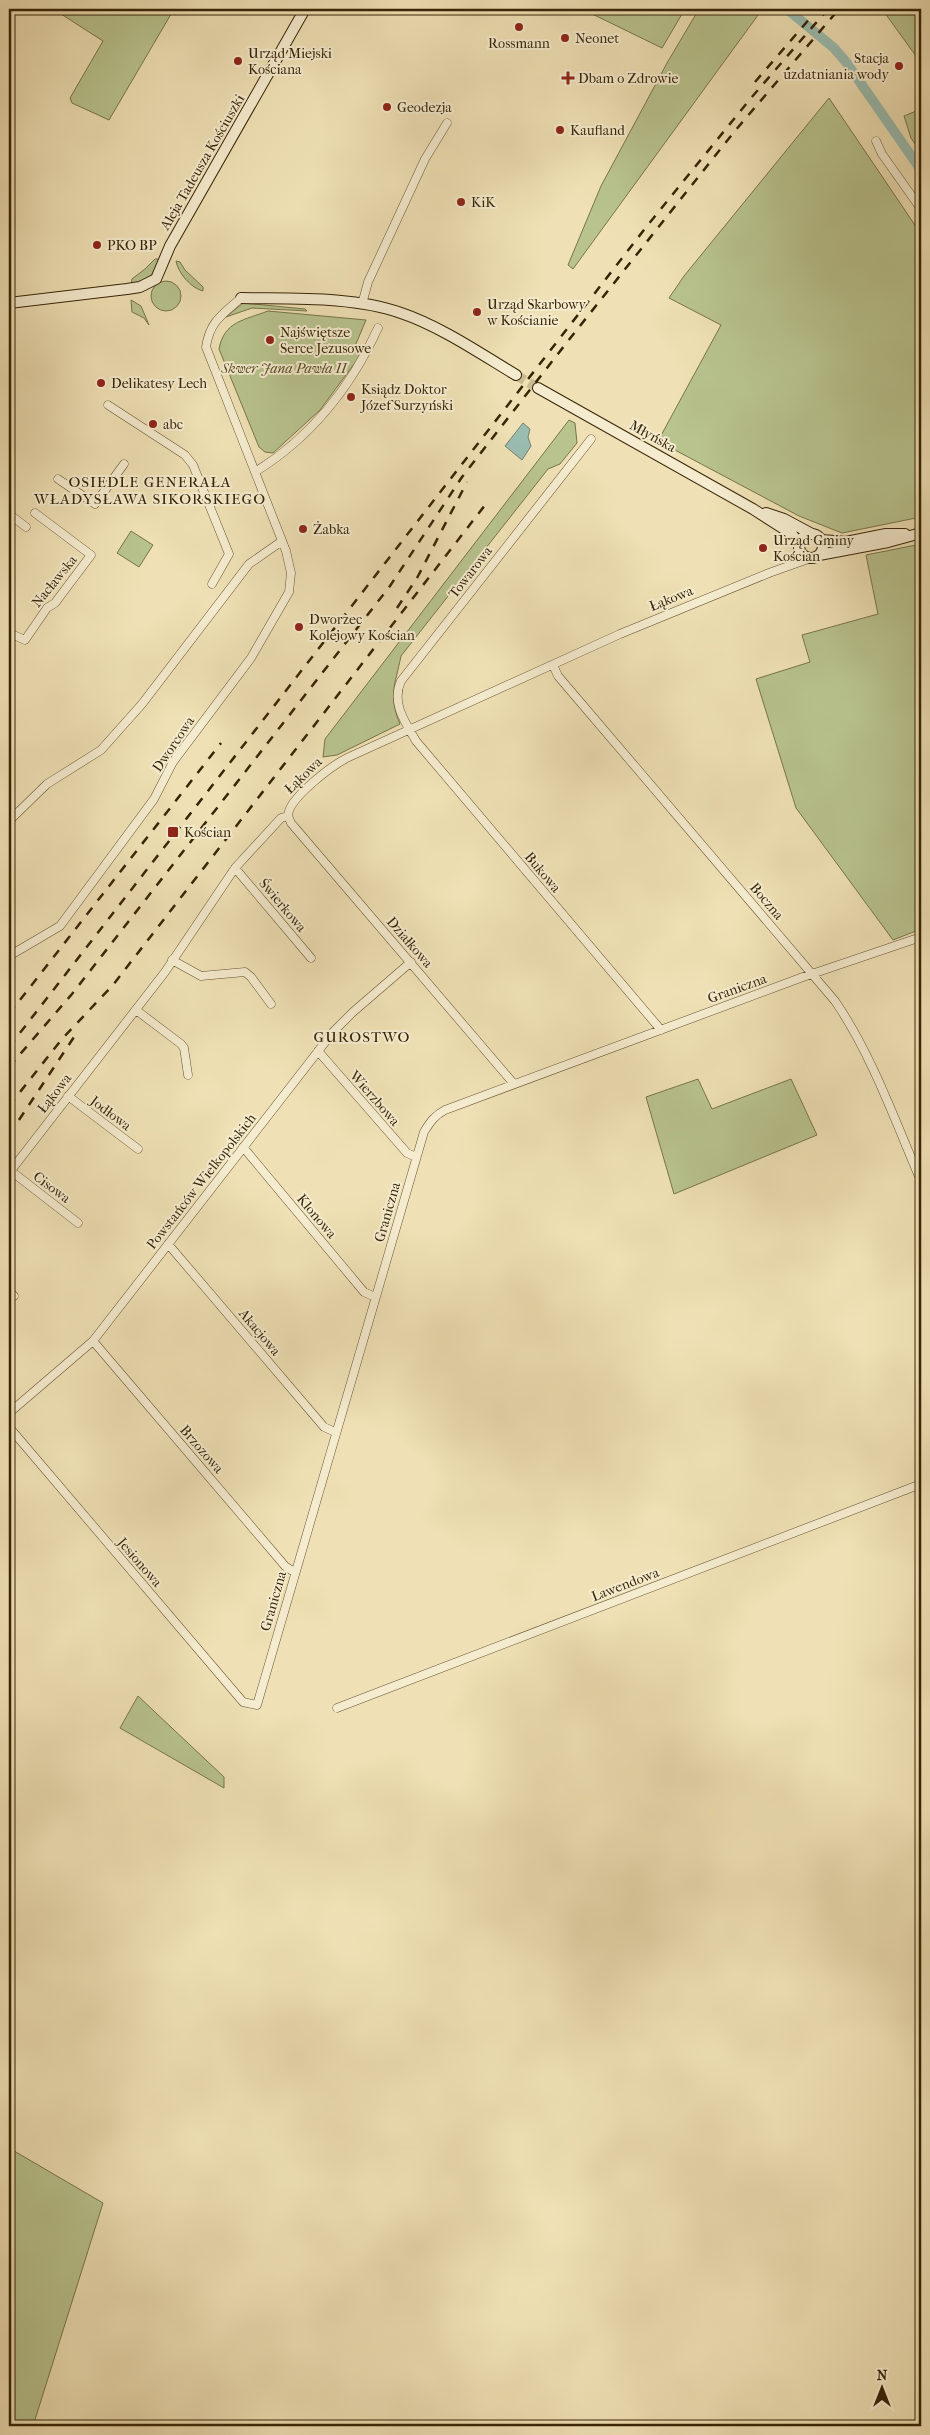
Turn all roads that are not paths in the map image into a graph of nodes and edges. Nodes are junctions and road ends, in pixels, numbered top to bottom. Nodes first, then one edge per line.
1 (305, 9) edge
2 (447, 122) dead end
3 (876, 141) dead end
4 (921, 209) edge
5 (241, 298) joint
6 (9, 303) edge
7 (362, 304) junction
8 (378, 328) dead end
9 (516, 375) tunnel mouth
10 (538, 388) tunnel mouth
11 (108, 405) dead end
12 (591, 439) dead end
13 (124, 464) dead end
14 (255, 472) junction
15 (58, 479) dead end
16 (754, 509) junction
17 (35, 513) dead end
18 (9, 514) edge
19 (26, 527) dead end
20 (919, 533) edge
21 (812, 534) junction
22 (822, 540) junction
23 (282, 541) junction
24 (799, 546) junction
25 (815, 557) junction
26 (788, 565) junction
27 (212, 584) dead end
28 (9, 632) edge
29 (553, 664) junction
30 (409, 729) junction
31 (288, 816) junction
32 (9, 821) edge
33 (235, 868) junction
34 (921, 937) edge
35 (9, 956) edge
36 (311, 958) dead end
37 (172, 960) junction
38 (411, 962) junction
39 (812, 974) junction
40 (270, 1004) dead end
41 (136, 1010) junction
42 (661, 1030) junction
43 (318, 1051) junction
44 (188, 1075) dead end
45 (514, 1084) junction
46 (68, 1096) junction
47 (243, 1147) junction
48 (138, 1149) dead end
49 (416, 1157) junction
50 (10, 1172) edge
51 (921, 1181) edge
52 (78, 1223) dead end
53 (168, 1244) junction
54 (375, 1297) junction
55 (93, 1341) junction
56 (9, 1413) edge
57 (9, 1427) edge
58 (335, 1432) junction
59 (921, 1484) edge
60 (294, 1572) junction
61 (257, 1706) joint
62 (337, 1708) dead end

1 - 6 street, Aleja Tadeusza Kościuszki
2 - 7 street
3 - 4 street
5 - 7 street
5 - 14 street, Dworcowa
7 - 9 street
8 - 14 street
10 - 16 street, Młyńska
11 - 27 street
12 - 30 street, Towarowa
13 - 15 street
14 - 23 street, Dworcowa
16 - 21 street, Młyńska
16 - 24 street, Młyńska
17 - 28 street, Nacławska
18 - 19 street
20 - 22 street, Łąkowa
20 - 25 street, Łąkowa
21 - 22 street
21 - 24 street
22 - 25 street
23 - 32 street
23 - 35 street, Dworcowa
24 - 25 street
24 - 26 street
25 - 26 street, Łąkowa
26 - 29 street, Łąkowa
29 - 30 street, Łąkowa
29 - 39 street, Boczna
30 - 31 street, Łąkowa
30 - 42 street, Bukowa
31 - 33 street, Łąkowa
31 - 38 street, Działkowa
33 - 36 street, Świerkowa
33 - 37 street, Łąkowa
34 - 39 street, Graniczna
37 - 40 street
37 - 41 street, Łąkowa
38 - 43 street, Powstańców Wielkopolskich
38 - 45 street, Działkowa
39 - 42 street, Graniczna
39 - 51 street, Boczna
41 - 44 street
41 - 46 street, Łąkowa
42 - 45 street, Graniczna
43 - 47 street, Powstańców Wielkopolskich
43 - 49 street, Wierzbowa
45 - 49 street, Graniczna
46 - 48 street, Jodłowa
46 - 50 street, Łąkowa
47 - 53 street, Powstańców Wielkopolskich
47 - 54 street, Klonowa
49 - 54 street, Graniczna
50 - 52 street, Cisowa
53 - 55 street, Powstańców Wielkopolskich
53 - 58 street, Akacjowa
54 - 58 street, Graniczna
55 - 56 street, Powstańców Wielkopolskich
55 - 60 street, Brzozowa
57 - 61 street, Jesionowa
58 - 60 street, Graniczna
59 - 62 street, Lawendowa
60 - 61 street, Graniczna

